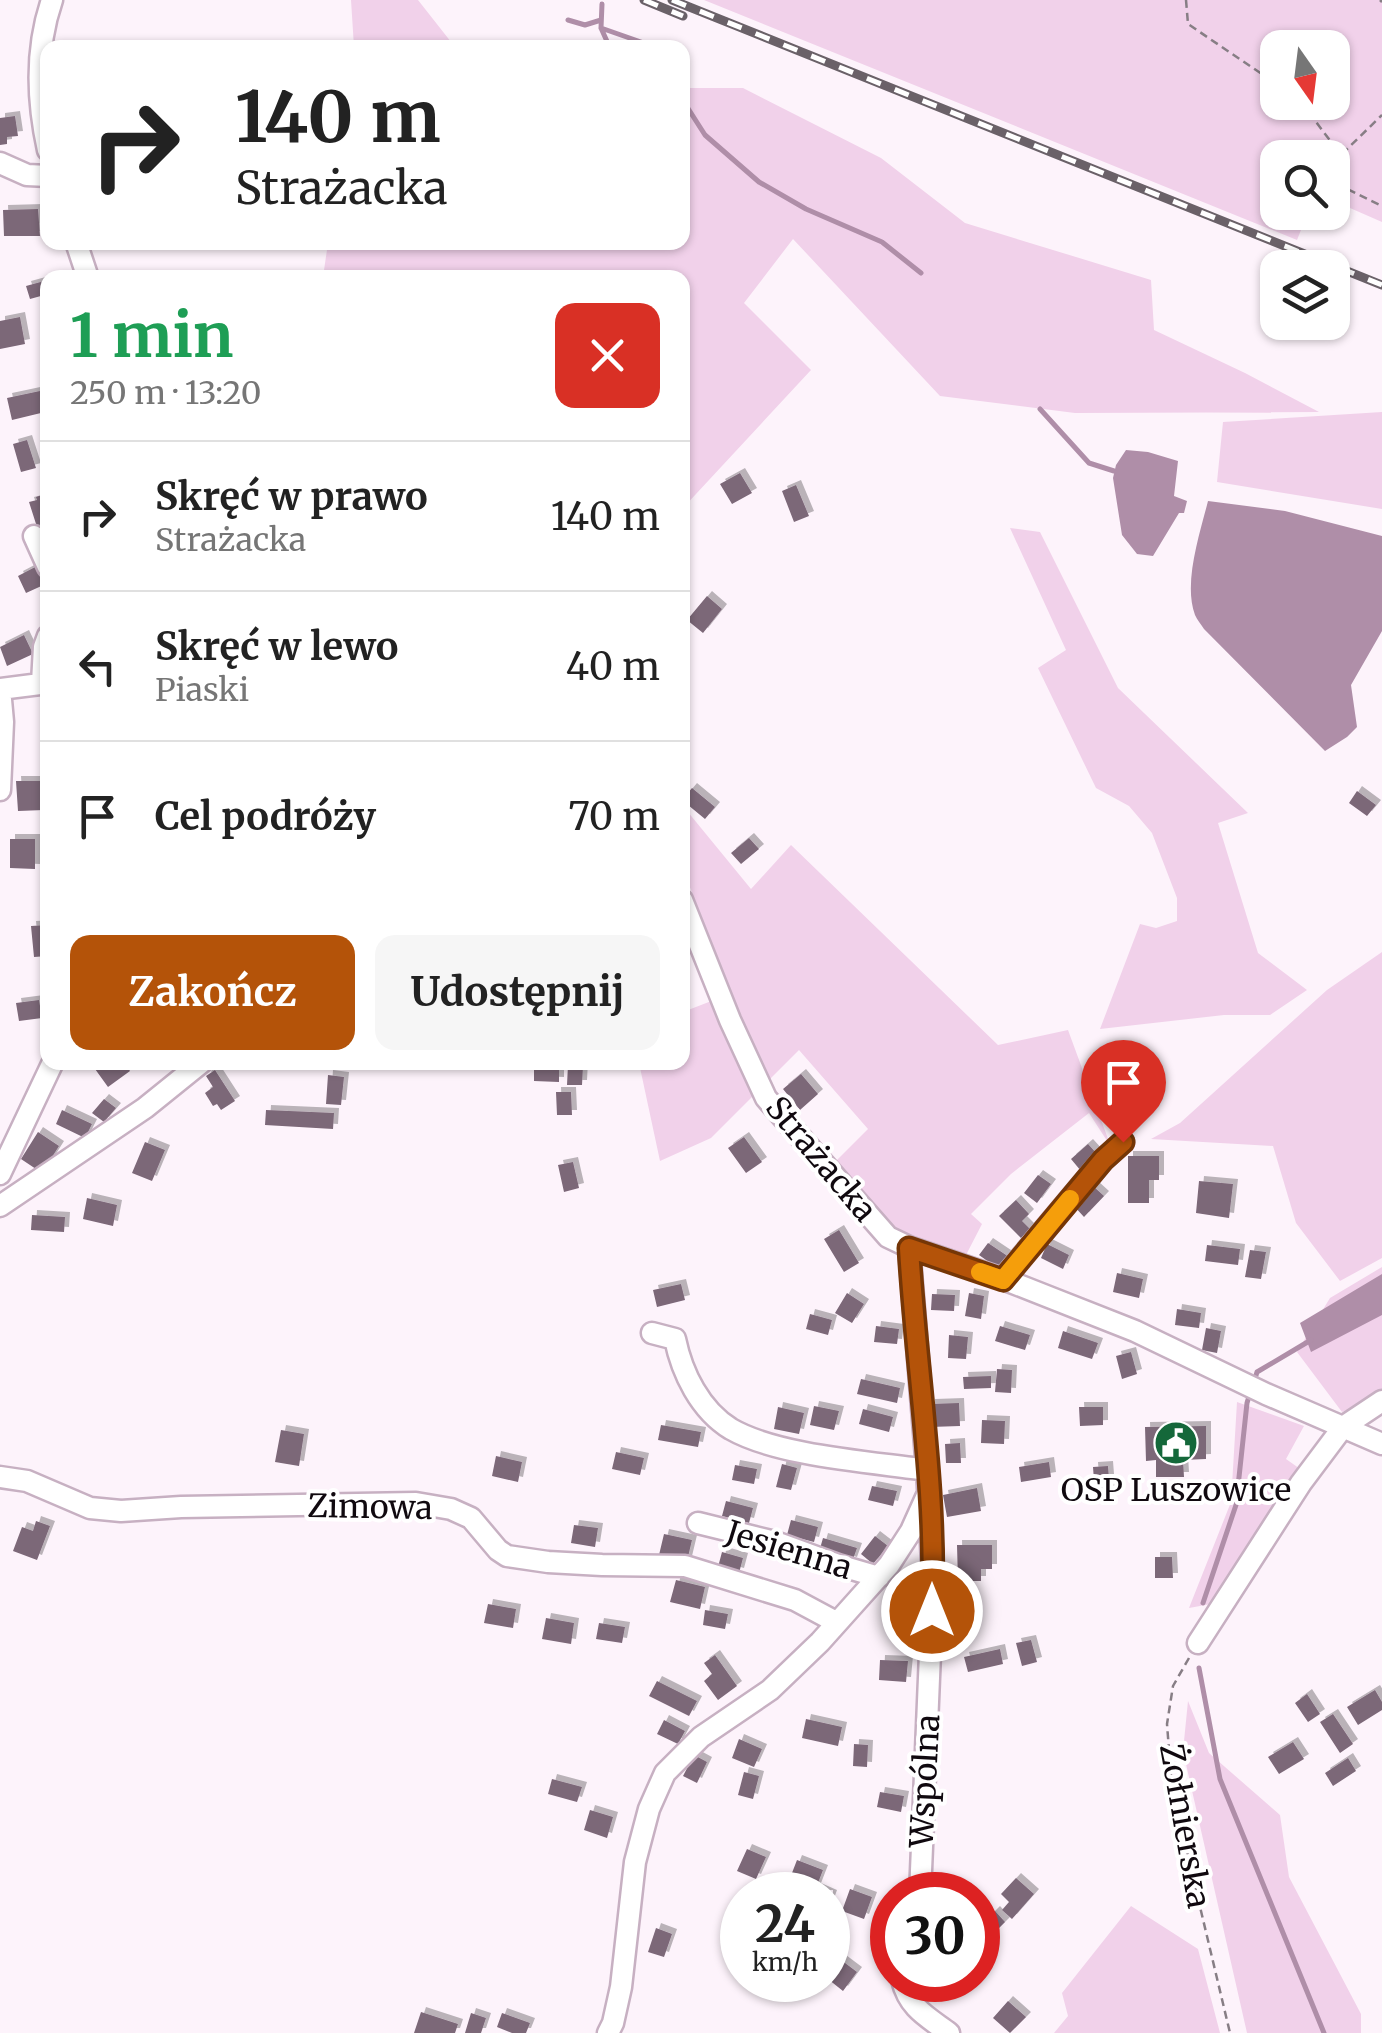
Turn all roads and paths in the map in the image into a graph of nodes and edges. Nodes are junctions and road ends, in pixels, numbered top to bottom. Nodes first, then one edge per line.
1 (52, 0) edge
2 (1186, 0) edge
3 (41, 40) edge
4 (40, 54) edge
5 (1260, 73) edge
6 (40, 90) edge
7 (1382, 115) edge
8 (1350, 145) edge
9 (0, 163) edge
10 (40, 176) edge
11 (1350, 192) edge
12 (1382, 206) edge
13 (34, 536) dead end
14 (40, 549) edge
15 (40, 684) edge
16 (0, 689) edge
17 (0, 790) edge
18 (690, 920) edge
19 (49, 1070) edge
20 (192, 1070) edge
21 (1123, 1142) dead end
22 (0, 1174) edge
23 (0, 1206) edge
24 (909, 1248) junction
25 (1003, 1280) junction
26 (652, 1333) dead end
27 (1382, 1400) edge
28 (1343, 1427) junction
29 (1382, 1444) edge
30 (0, 1477) edge
31 (928, 1480) junction
32 (698, 1523) dead end
33 (879, 1577) junction
34 (836, 1622) junction
35 (1198, 1643) joint
36 (921, 1872) edge
37 (911, 2002) edge
38 (612, 2030) edge
39 (948, 2033) edge
40 (1230, 2033) edge

1 - 3 street
2 - 5 path
4 - 6 street
7 - 8 path
9 - 10 street
11 - 12 path
13 - 14 street
15 - 16 street
16 - 17 street
18 - 24 street, Strażacka
19 - 22 street
20 - 23 street
21 - 25 street
24 - 25 street, Strażacka
24 - 31 street, Wspólna
25 - 28 street, Strażacka
26 - 31 street
27 - 28 street
28 - 29 street, Strażacka
28 - 35 street
30 - 34 street, Zimowa
31 - 33 street
31 - 36 street, Wspólna
32 - 33 street, Jesienna
33 - 34 street
34 - 38 street
35 - 40 path, Żołnierska
37 - 39 street

